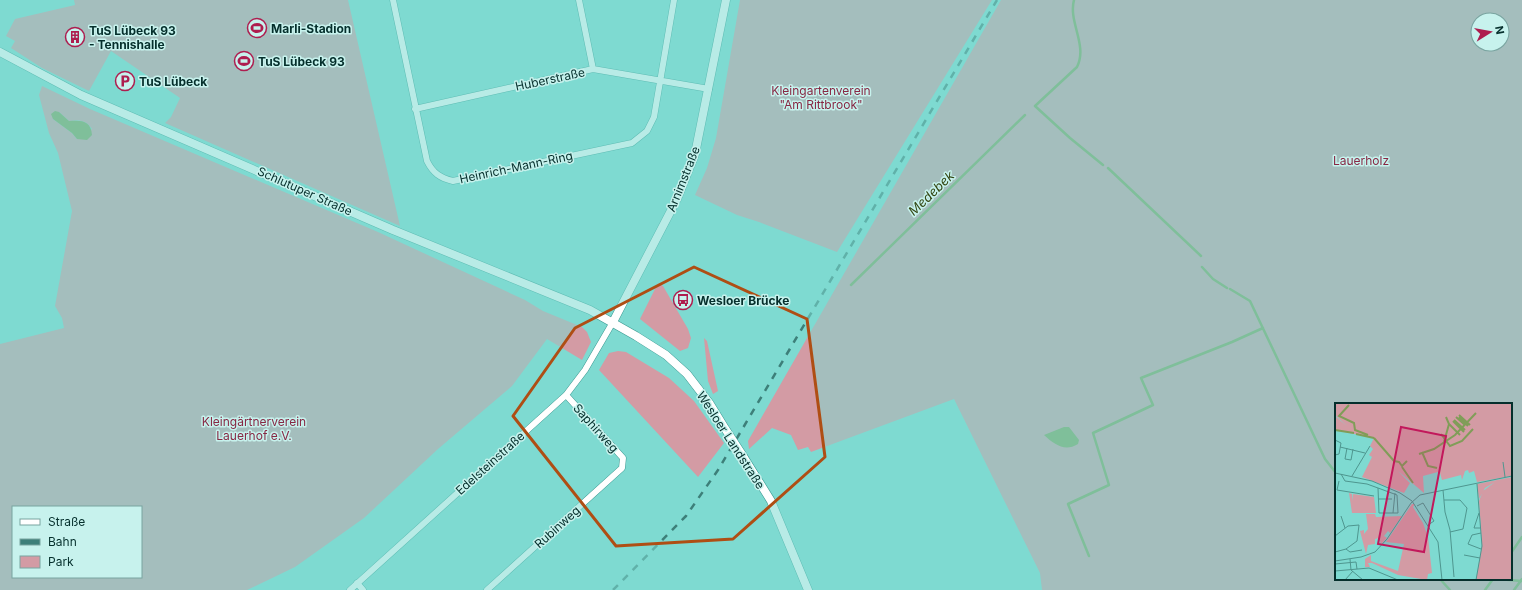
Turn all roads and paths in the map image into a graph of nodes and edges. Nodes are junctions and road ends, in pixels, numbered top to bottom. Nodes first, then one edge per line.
1 (393, 0) edge
2 (579, 0) edge
3 (674, 0) edge
4 (726, 0) edge
5 (0, 52) edge
6 (593, 69) junction
7 (660, 79) junction
8 (709, 89) junction
9 (415, 109) junction
10 (613, 322) junction
11 (566, 395) junction
12 (624, 463) joint
13 (357, 583) junction
14 (350, 590) edge
15 (363, 590) edge
16 (487, 590) edge
17 (808, 590) edge

1 - 9 street, Heinrich-Mann-Ring
2 - 6 street
3 - 7 street, Heinrich-Mann-Ring
4 - 8 main road, Arnimstraße
5 - 10 main road, Schlutuper Straße
6 - 7 street, Huberstraße
6 - 9 street, Huberstraße
7 - 8 street, Huberstraße
7 - 9 street, Heinrich-Mann-Ring
8 - 10 main road, Arnimstraße
10 - 11 street, Edelsteinstraße
10 - 17 main road, Wesloer Landstraße, bridge
11 - 12 street, Saphirweg
11 - 13 street, Edelsteinstraße
12 - 16 street, Rubinweg
13 - 14 street, Edelsteinstraße
13 - 15 street

